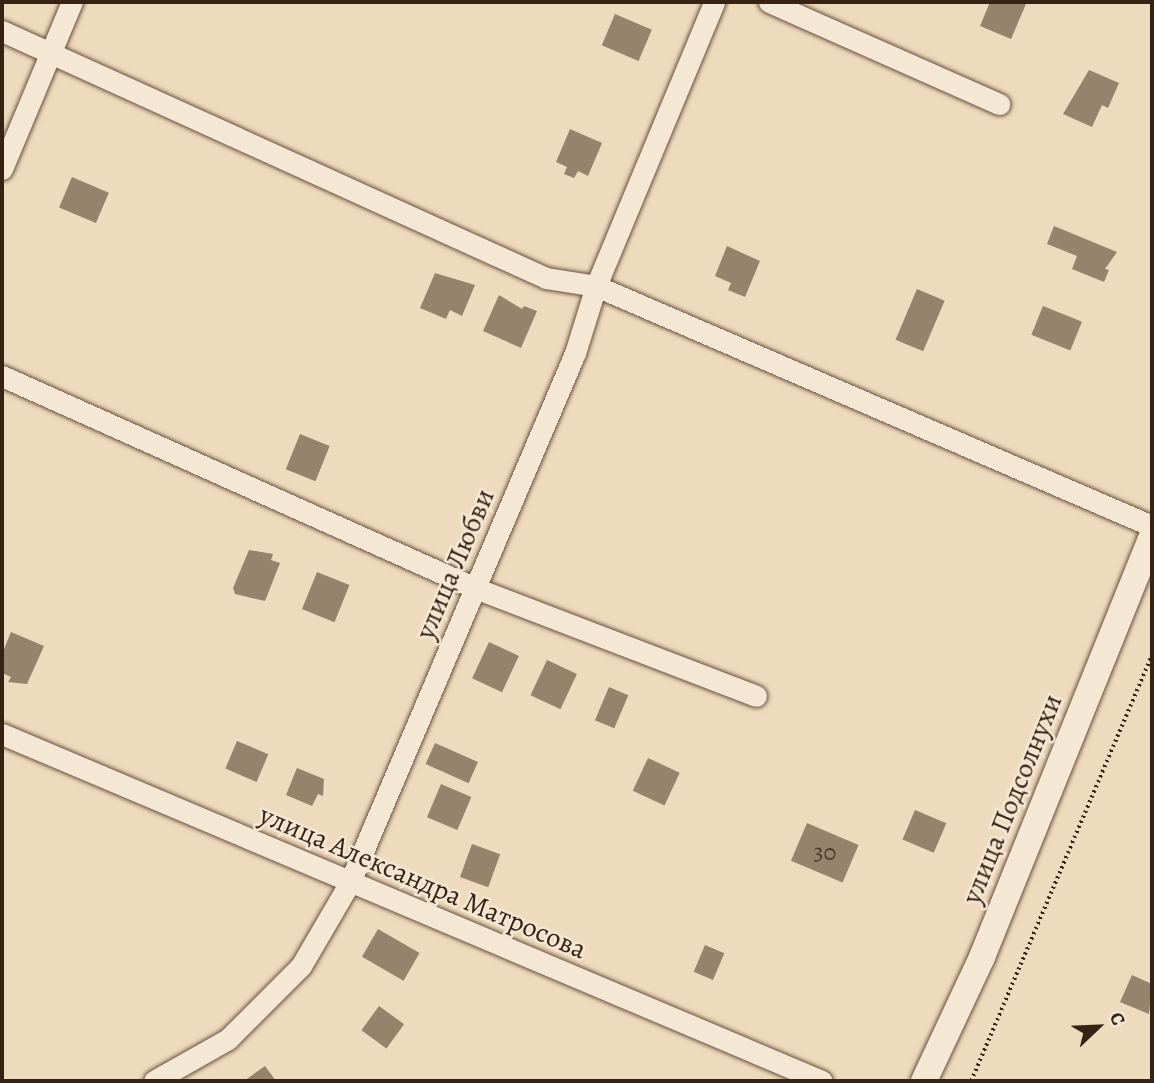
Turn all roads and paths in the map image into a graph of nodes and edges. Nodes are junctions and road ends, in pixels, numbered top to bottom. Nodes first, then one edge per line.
1 (72, 2) edge
2 (714, 2) edge
3 (769, 2) edge
4 (2, 31) edge
5 (51, 52) junction
6 (999, 104) dead end
7 (2, 169) edge
8 (596, 286) junction
9 (2, 376) edge
10 (1152, 526) edge
11 (1152, 537) edge
12 (475, 588) junction
13 (1152, 654) edge
14 (756, 696) dead end
15 (2, 734) edge
16 (350, 882) junction
17 (154, 1081) edge
18 (822, 1081) edge
19 (924, 1081) edge
20 (971, 1081) edge

1 - 5 street
2 - 8 street, улица Любви
3 - 6 street
4 - 5 street
5 - 7 street
5 - 8 street
8 - 10 street
8 - 12 street, улица Любви
9 - 12 street
11 - 19 street, улица Подсолнухи
12 - 14 street
12 - 16 street, улица Любви
13 - 20 path
15 - 16 street, улица Александра Матросова
16 - 17 street, улица Любви
16 - 18 street, улица Александра Матросова

